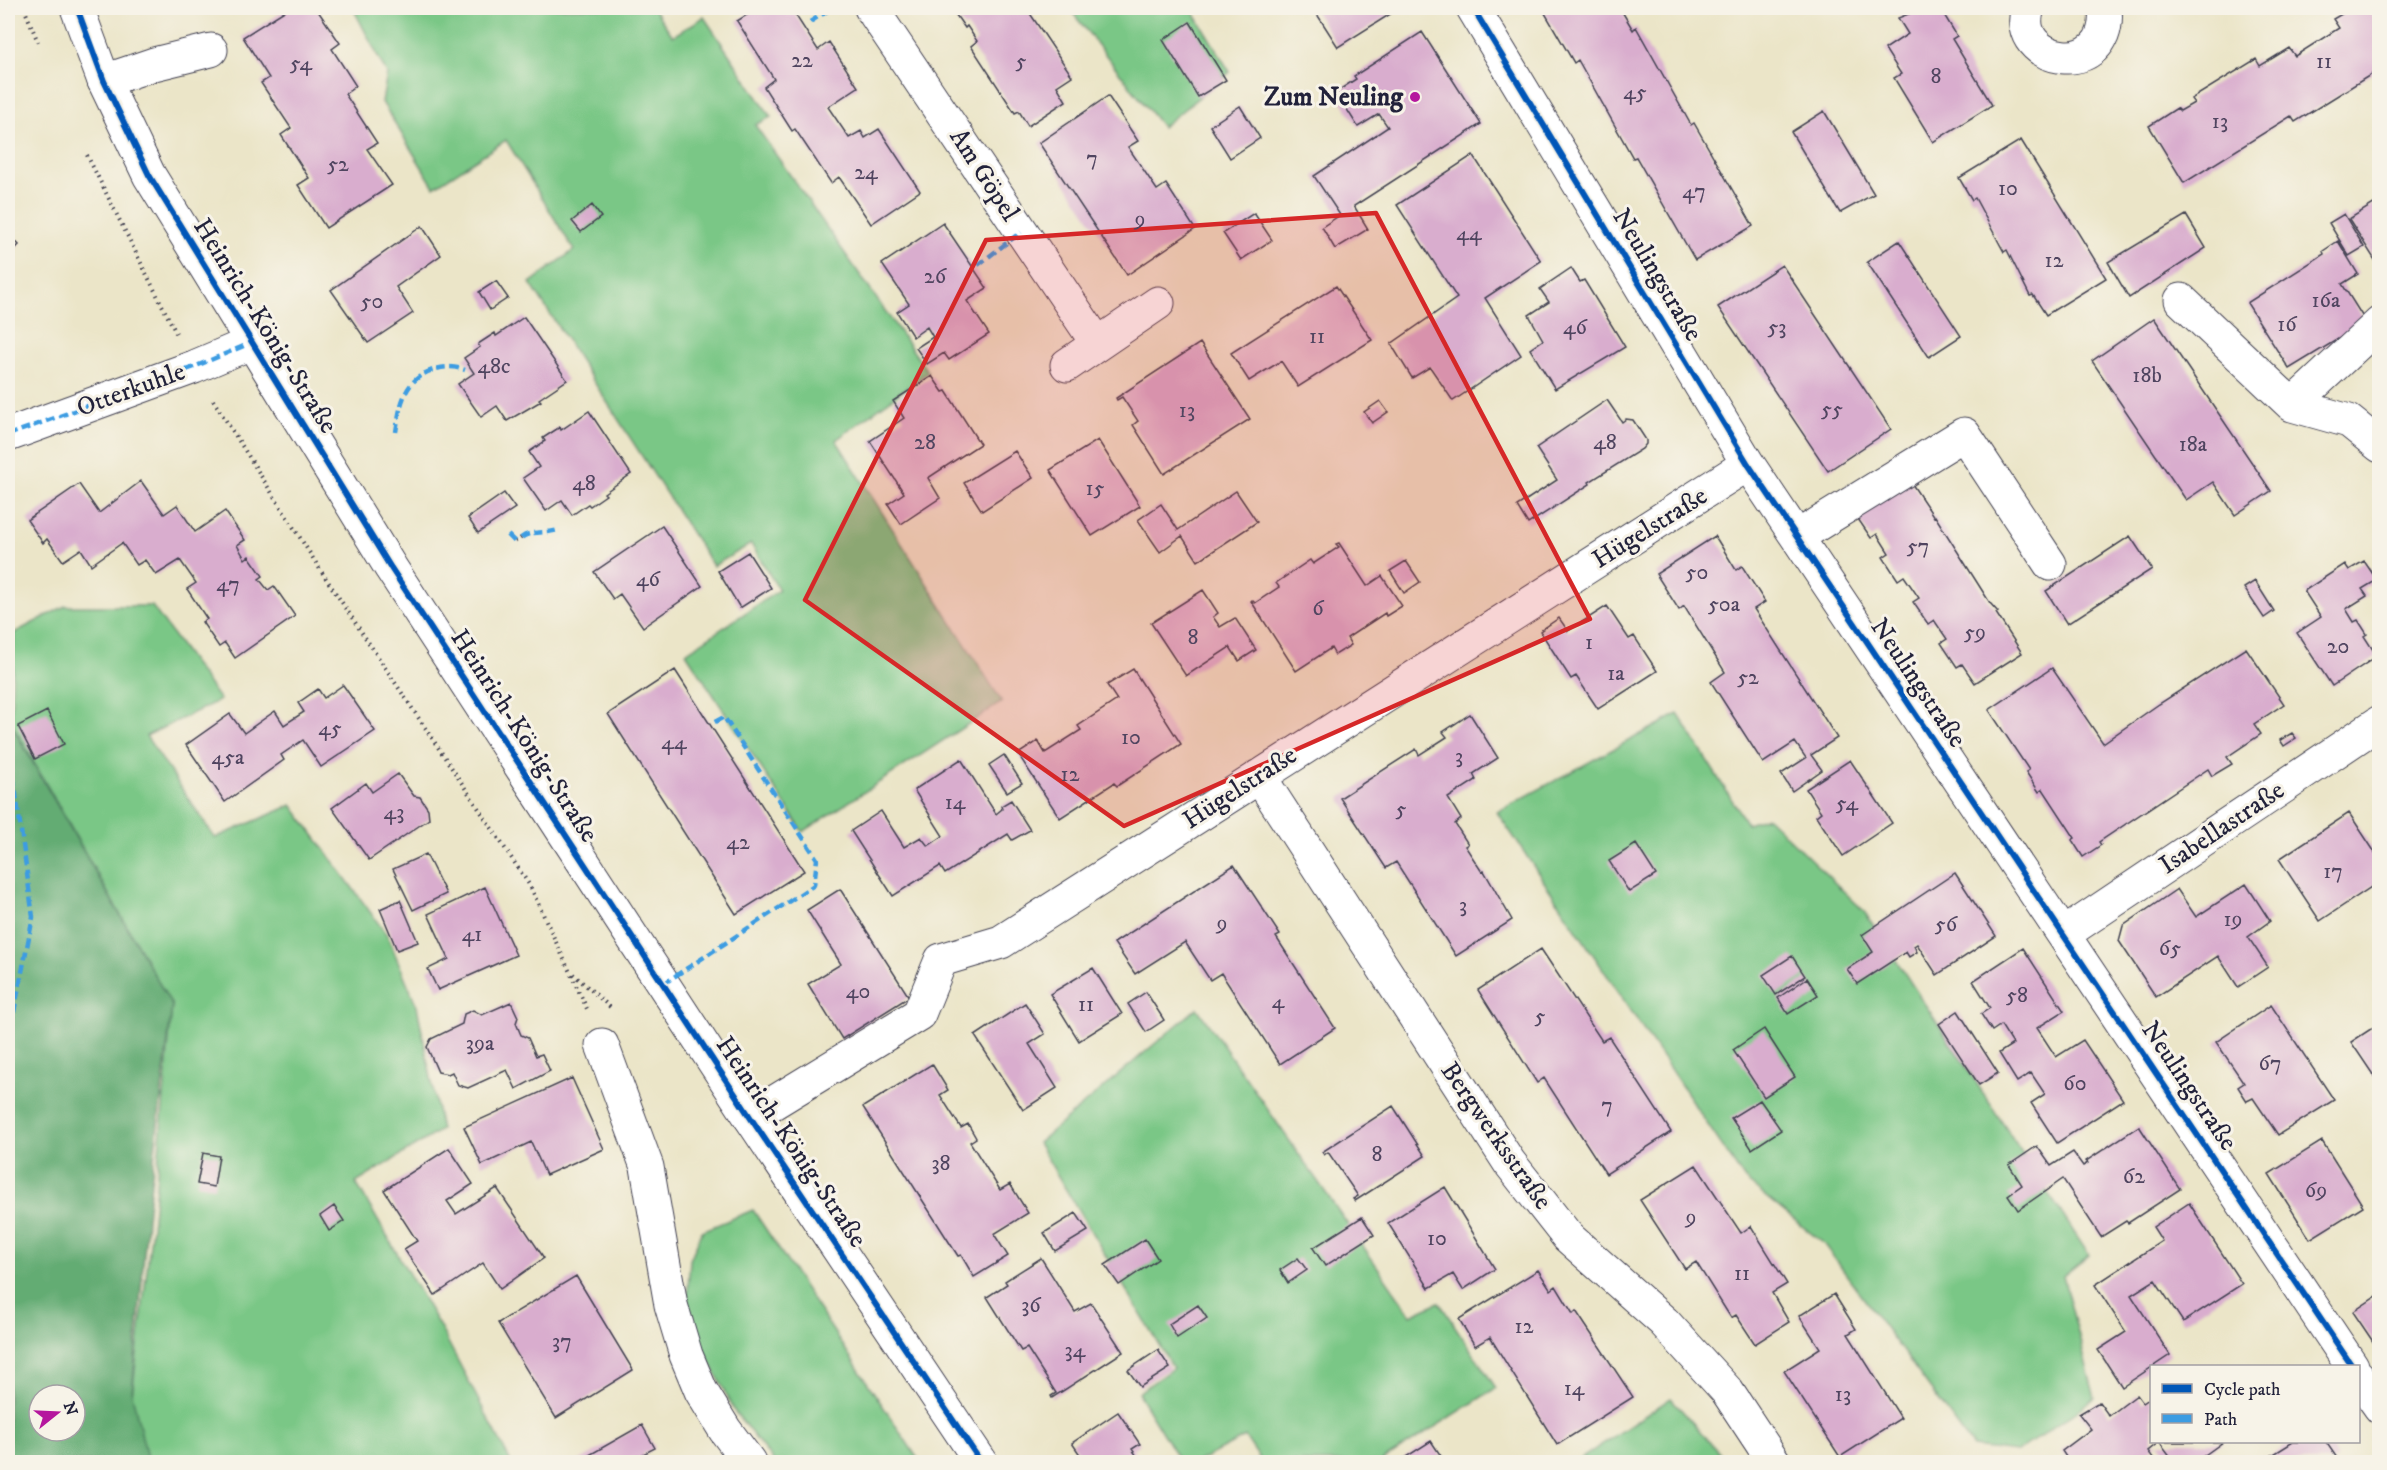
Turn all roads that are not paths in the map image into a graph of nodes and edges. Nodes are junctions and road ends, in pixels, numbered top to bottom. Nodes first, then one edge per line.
1 (77, 8) edge
2 (871, 8) edge
3 (1473, 8) edge
4 (2028, 8) edge
5 (2104, 8) edge
6 (211, 50) dead end
7 (104, 81) junction
8 (2181, 300) dead end
9 (1158, 303) dead end
10 (2379, 323) edge
11 (253, 342) junction
12 (1097, 343) junction
13 (1067, 365) dead end
14 (2292, 405) junction
15 (8, 435) edge
16 (2379, 446) edge
17 (1748, 464) junction
18 (1797, 537) junction
19 (2050, 564) dead end
20 (2379, 722) edge
21 (1259, 776) junction
22 (2064, 934) junction
23 (602, 1045) road end
24 (750, 1116) junction
25 (2351, 1365) edge
26 (2360, 1379) edge
27 (2379, 1407) edge
28 (749, 1462) edge
29 (981, 1462) edge
30 (1774, 1462) edge

1 - 7 street, Heinrich-König-Straße
2 - 12 street, Am Göpel
3 - 17 street, Neulingstraße
4 - 5 street
6 - 7 street
7 - 11 street, Heinrich-König-Straße
8 - 14 street
9 - 12 street
10 - 14 street
11 - 15 street, Otterkuhle
11 - 24 street, Heinrich-König-Straße
12 - 13 street
14 - 16 street
17 - 18 street, Neulingstraße
17 - 21 street, Hügelstraße
18 - 19 street
18 - 22 street, Neulingstraße
20 - 22 street, Isabellastraße
21 - 24 street, Hügelstraße
21 - 30 street, Bergwerksstraße
22 - 25 street, Neulingstraße
23 - 28 street
24 - 29 street, Heinrich-König-Straße
26 - 27 street

